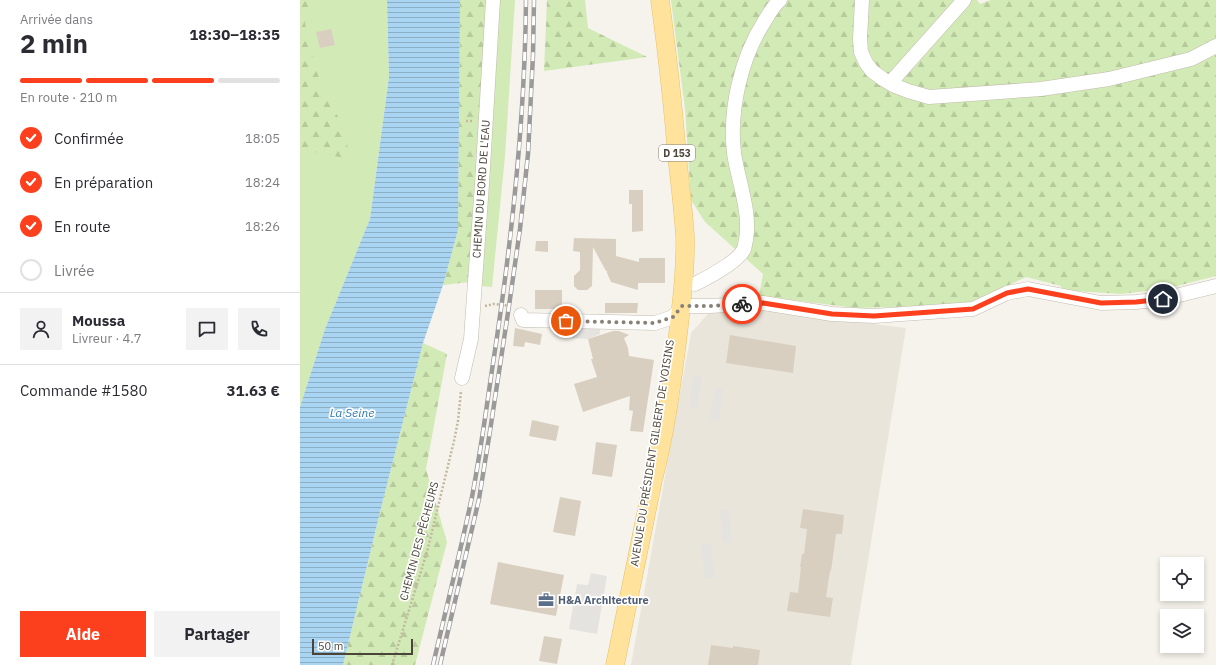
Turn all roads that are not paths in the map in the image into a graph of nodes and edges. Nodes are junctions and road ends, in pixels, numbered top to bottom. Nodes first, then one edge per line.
1 (493, 0) edge
2 (650, 0) edge
3 (660, 0) edge
4 (780, 0) edge
5 (862, 0) edge
6 (964, 0) edge
7 (1216, 46) edge
8 (890, 83) junction
9 (695, 284) dead end
10 (1216, 286) edge
11 (678, 311) junction
12 (521, 315) road end
13 (462, 378) road end
14 (615, 665) edge

1 - 13 street, CHEMIN DU BORD DE L'EAU
2 - 11 main road, D 153
3 - 11 main road, D 153
4 - 9 street
5 - 8 street
6 - 8 street
7 - 8 street
10 - 11 street
11 - 12 street
11 - 14 main road, AVENUE DU PRÉSIDENT GILBERT DE VOISINS / D 153

